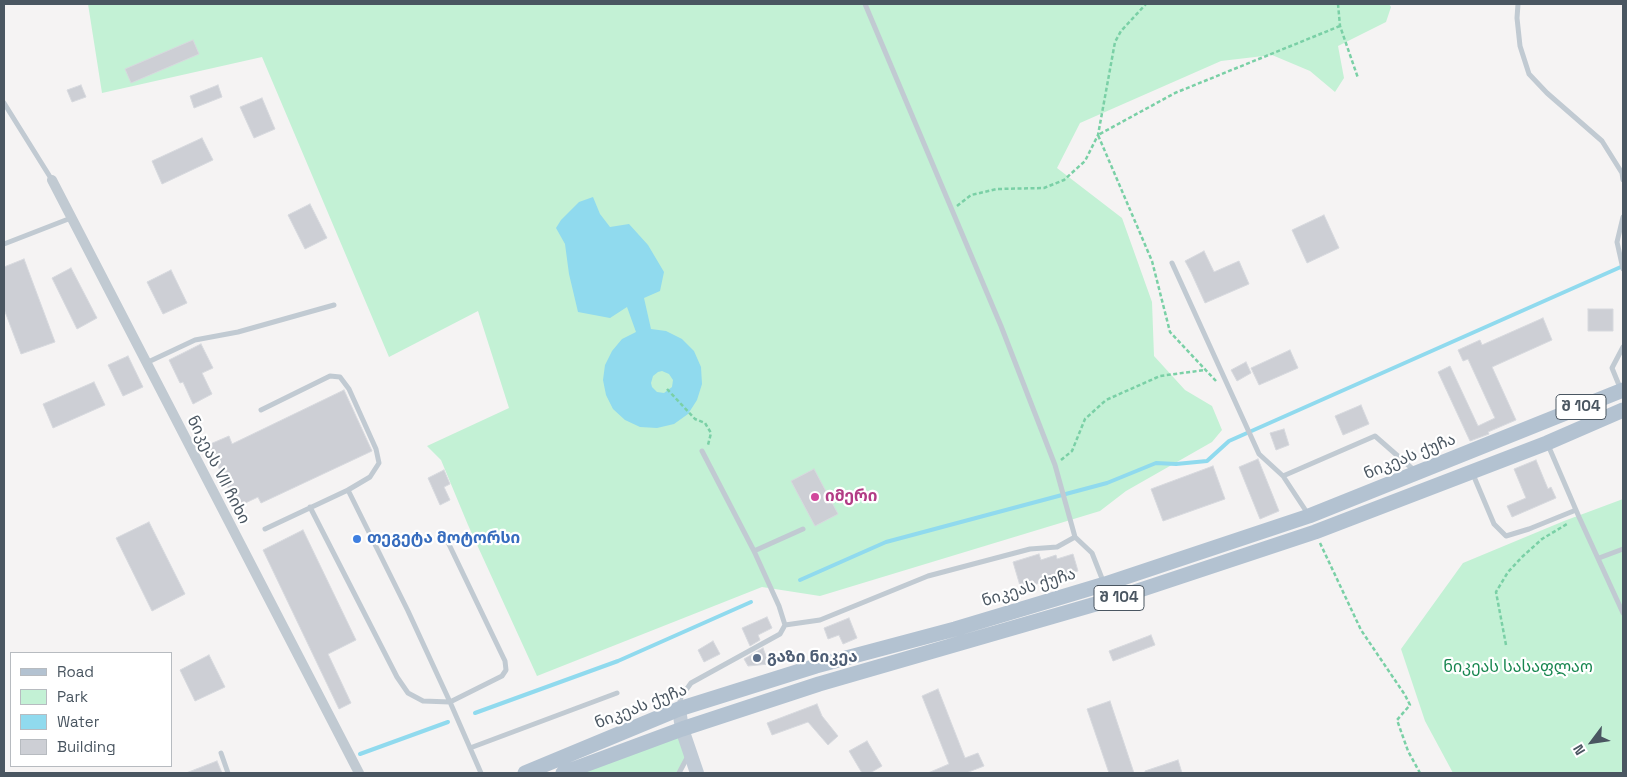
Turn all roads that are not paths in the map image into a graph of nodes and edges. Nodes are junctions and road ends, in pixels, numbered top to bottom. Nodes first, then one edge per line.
1 (865, 4) edge
2 (1518, 4) edge
3 (4, 103) edge
4 (52, 180) joint
5 (1623, 180) edge
6 (1623, 217) edge
7 (72, 218) junction
8 (4, 244) edge
9 (1172, 263) dead end
10 (1623, 269) edge
11 (334, 305) dead end
12 (1623, 347) edge
13 (146, 363) junction
14 (1622, 390) edge
15 (261, 410) dead end
16 (1623, 410) edge
17 (1547, 443) junction
18 (702, 451) road end
19 (1472, 472) junction
20 (1417, 473) junction
21 (1283, 476) junction
22 (348, 490) junction
23 (310, 507) junction
24 (1576, 510) junction
25 (1309, 516) junction
26 (265, 529) dead end
27 (803, 529) dead end
28 (444, 534) dead end
29 (1075, 537) junction
30 (1623, 549) edge
31 (754, 551) junction
32 (1599, 558) junction
33 (1105, 584) junction
34 (1623, 614) edge
35 (784, 625) junction
36 (617, 693) dead end
37 (450, 702) junction
38 (679, 709) junction
39 (682, 729) junction
40 (470, 748) junction
41 (221, 753) dead end
42 (690, 753) junction
43 (228, 773) edge
44 (359, 773) edge
45 (481, 773) edge
46 (525, 773) edge
47 (563, 773) edge
48 (679, 773) edge
49 (697, 773) edge

1 - 29 lane
2 - 5 lane
3 - 4 lane
4 - 7 street, ნიკეას VII ჩიხი
6 - 10 lane
7 - 8 lane
7 - 13 street, ნიკეას VII ჩიხი
9 - 21 lane
11 - 13 lane
12 - 14 lane
13 - 44 street, ნიკეას VII ჩიხი
14 - 20 main road, ნიკეას ქუჩა / შ 104
15 - 22 lane
16 - 17 main road, შ 104
17 - 19 main road, ნიკეას ქუჩა / შ 104
17 - 24 lane
18 - 31 lane
19 - 24 lane
19 - 39 main road, ნიკეას ქუჩა / შ 104
20 - 21 lane
20 - 25 main road, ნიკეას ქუჩა / შ 104
21 - 25 lane
22 - 23 lane
22 - 37 lane
23 - 26 lane
23 - 37 lane
24 - 32 lane
25 - 33 main road, ნიკეას ქუჩა / შ 104
27 - 31 lane
28 - 37 lane
29 - 33 lane
29 - 35 lane
30 - 32 lane
31 - 35 lane
32 - 34 lane
33 - 38 main road, ნიკეას ქუჩა / შ 104
35 - 38 lane
36 - 40 lane
37 - 40 lane
38 - 39 main road
38 - 46 main road, ნიკეას ქუჩა
39 - 42 main road
39 - 47 main road, ნიკეას ქუჩა
40 - 45 lane
41 - 43 lane
42 - 48 lane
42 - 49 main road

